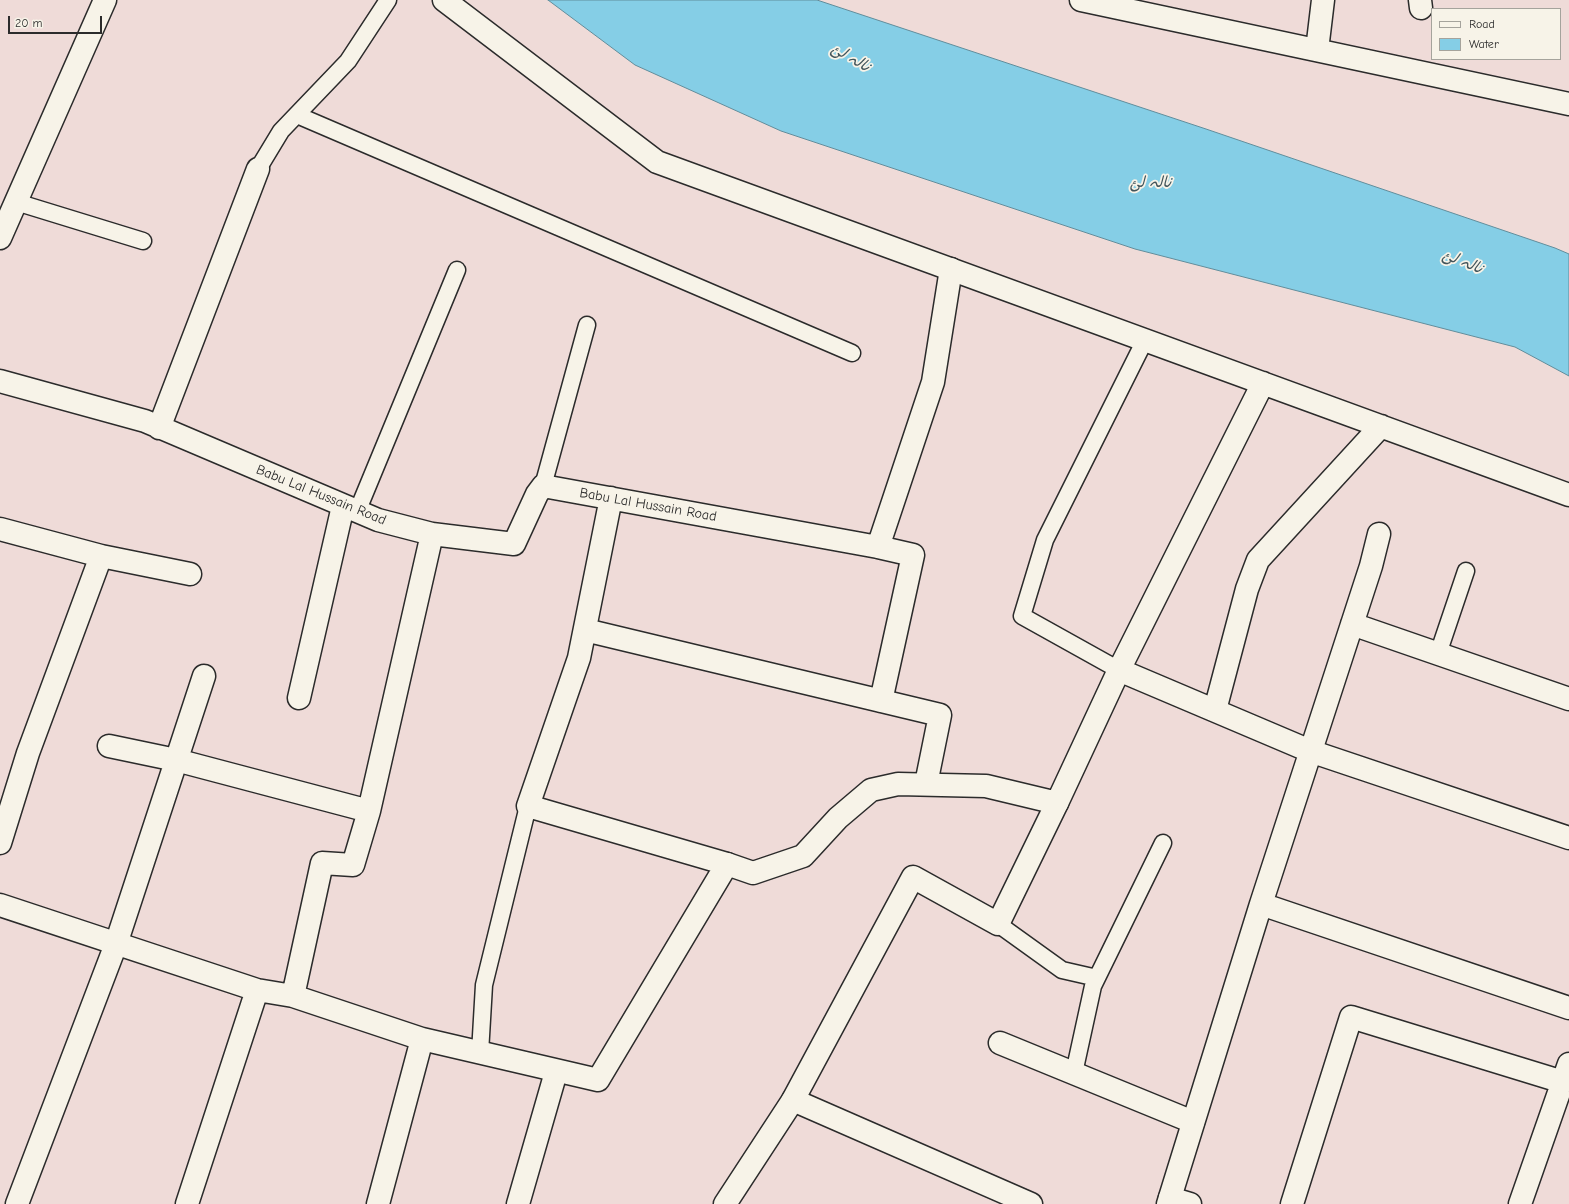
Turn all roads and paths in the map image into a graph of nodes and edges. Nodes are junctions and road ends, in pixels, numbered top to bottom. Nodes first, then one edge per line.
1 (105, 0) edge
2 (388, 0) edge
3 (444, 0) edge
4 (1081, 0) edge
5 (1323, 0) edge
6 (1317, 50) junction
7 (1569, 104) edge
8 (297, 115) junction
9 (258, 169) joint
10 (16, 202) junction
11 (0, 238) edge
12 (143, 241) dead end
13 (951, 269) junction
14 (457, 270) dead end
15 (587, 325) dead end
16 (1145, 340) junction
17 (852, 353) dead end
18 (0, 381) edge
19 (1263, 383) junction
20 (1381, 426) junction
21 (159, 428) junction
22 (543, 486) junction
23 (1569, 495) edge
24 (611, 498) junction
25 (350, 509) junction
26 (0, 529) edge
27 (432, 534) junction
28 (1379, 534) dead end
29 (878, 547) junction
30 (101, 556) junction
31 (1466, 571) dead end
32 (190, 574) dead end
33 (1352, 624) junction
34 (585, 630) junction
35 (1438, 654) junction
36 (1118, 670) junction
37 (204, 676) dead end
38 (299, 698) dead end
39 (1569, 700) edge
40 (881, 701) junction
41 (1215, 710) junction
42 (109, 746) dead end
43 (1310, 751) junction
44 (176, 760) junction
45 (926, 784) junction
46 (1057, 803) junction
47 (528, 806) junction
48 (369, 811) junction
49 (1569, 838) edge
50 (0, 843) edge
51 (1163, 843) dead end
52 (727, 864) junction
53 (1261, 904) junction
54 (0, 905) edge
55 (998, 924) junction
56 (116, 944) junction
57 (1097, 978) junction
58 (257, 990) junction
59 (293, 996) junction
60 (1569, 1008) edge
61 (422, 1039) junction
62 (1000, 1043) dead end
63 (480, 1053) junction
64 (556, 1072) junction
65 (1074, 1073) junction
66 (1566, 1073) edge
67 (794, 1100) junction
68 (1193, 1122) junction
69 (1176, 1202) edge
70 (16, 1204) edge
71 (187, 1204) edge
72 (378, 1204) edge
73 (518, 1204) edge
74 (725, 1204) edge
75 (1032, 1204) edge
76 (1292, 1204) edge
77 (1520, 1204) edge

1 - 10 street
2 - 8 lane
3 - 13 street
4 - 6 street
5 - 6 street
6 - 7 street
8 - 9 lane
8 - 17 lane
9 - 21 street
10 - 11 street
10 - 12 lane
13 - 16 street
13 - 29 street
14 - 25 lane
15 - 22 lane
16 - 19 street
16 - 36 lane
18 - 21 street, Babu Lal Hussain Road
19 - 20 street
19 - 36 street
20 - 23 street
20 - 41 street
21 - 25 street, Babu Lal Hussain Road
22 - 24 street, Babu Lal Hussain Road
22 - 27 street, Babu Lal Hussain Road
24 - 29 street, Babu Lal Hussain Road
24 - 34 street
25 - 27 street, Babu Lal Hussain Road
25 - 38 street
26 - 30 street
27 - 48 street
28 - 33 street
29 - 40 street, Babu Lal Hussain Road
30 - 32 street
30 - 50 street
31 - 35 lane
33 - 35 street
33 - 43 street
34 - 40 street
34 - 47 street
35 - 39 street
36 - 41 street
36 - 46 street
37 - 44 street
40 - 45 street
41 - 43 street
42 - 44 street
43 - 49 street
43 - 53 street
44 - 48 street
44 - 56 street
45 - 46 street
45 - 52 street
46 - 55 street
47 - 52 street
47 - 63 lane
48 - 59 street
51 - 57 lane
52 - 64 street
53 - 60 street
53 - 68 street
54 - 56 street
55 - 57 lane
55 - 67 street
56 - 58 street
56 - 70 street
57 - 65 lane
58 - 59 street
58 - 71 street
59 - 61 street
61 - 63 street
61 - 72 street
62 - 65 street
63 - 64 street
64 - 73 street
65 - 68 street
66 - 76 street
66 - 77 street
67 - 74 street
67 - 75 street
68 - 69 street

